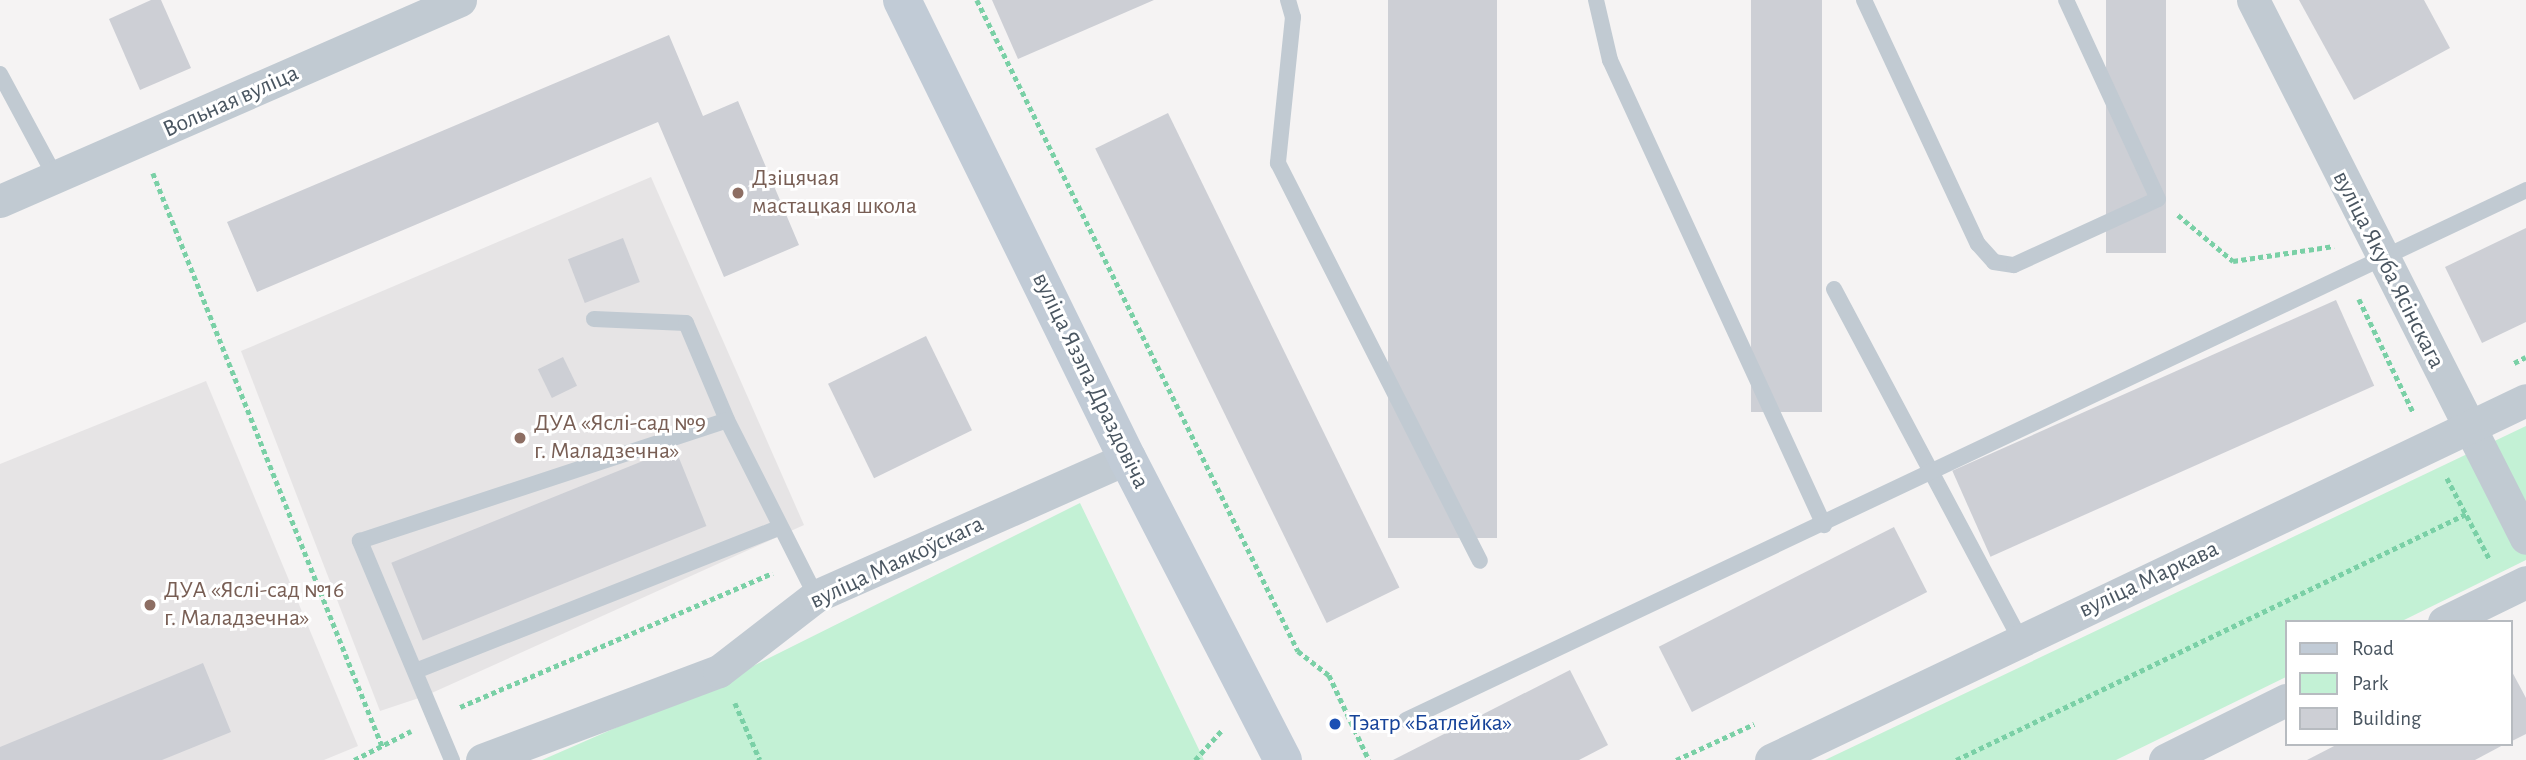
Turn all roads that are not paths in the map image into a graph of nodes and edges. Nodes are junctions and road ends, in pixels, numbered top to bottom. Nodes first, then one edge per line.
1 (460, 0) edge
2 (902, 0) edge
3 (1288, 0) edge
4 (1597, 0) edge
5 (1864, 0) edge
6 (2066, 0) edge
7 (2253, 0) edge
8 (0, 74) edge
9 (55, 176) junction
10 (2526, 190) edge
11 (0, 201) edge
12 (2381, 260) junction
13 (1833, 289) dead end
14 (594, 319) dead end
15 (2526, 400) edge
16 (727, 419) junction
17 (2468, 430) junction
18 (1127, 458) junction
19 (1932, 474) junction
20 (1824, 525) junction
21 (779, 528) junction
22 (2526, 538) edge
23 (1480, 561) dead end
24 (2526, 582) edge
25 (816, 596) junction
26 (2448, 620) edge
27 (2021, 640) junction
28 (418, 670) junction
29 (2284, 701) edge
30 (1406, 720) dead end
31 (452, 760) edge
32 (482, 760) edge
33 (1283, 760) edge
34 (1771, 760) edge
35 (2165, 760) edge

1 - 9 street, Вольная вуліца
2 - 18 street, вуліца Язэпа Драздовіча
3 - 23 lane
4 - 20 lane
5 - 6 lane
7 - 12 street, вуліца Якуба Ясінскага
8 - 9 lane
9 - 11 street, Вольная вуліца
10 - 12 lane
12 - 17 street, вуліца Якуба Ясінскага
12 - 19 lane
13 - 19 lane
14 - 16 lane
15 - 17 street, вуліца Маркава
16 - 21 lane
16 - 28 lane
17 - 22 street, вуліца Якуба Ясінскага
17 - 27 street, вуліца Маркава
18 - 25 street, вуліца Маякоўскага
18 - 33 street, вуліца Язэпа Драздовіча
19 - 20 lane
19 - 27 lane
20 - 30 lane
21 - 25 lane
21 - 28 lane
24 - 26 street
25 - 32 street, вуліца Маякоўскага
27 - 34 street, вуліца Маркава
28 - 31 lane
29 - 35 street

